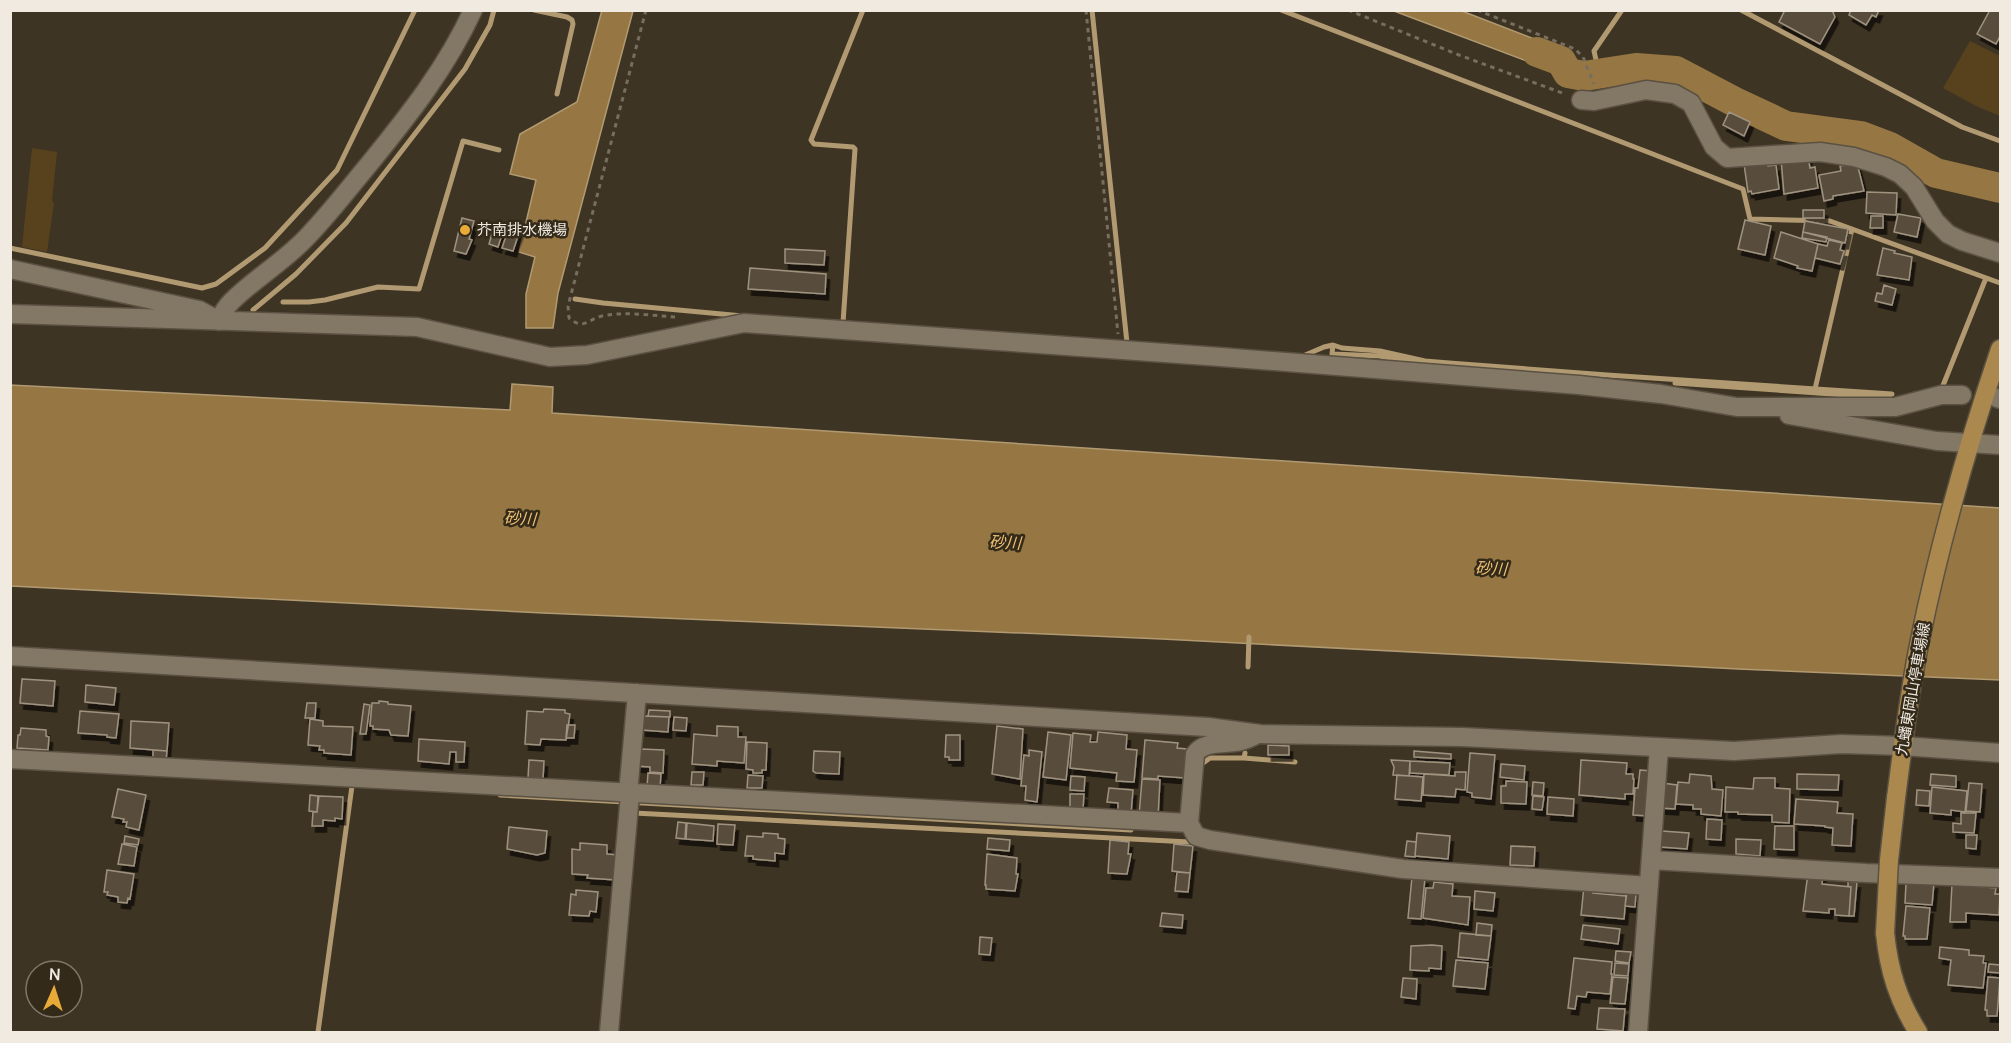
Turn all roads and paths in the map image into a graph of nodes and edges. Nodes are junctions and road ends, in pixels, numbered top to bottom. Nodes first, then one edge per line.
1 (463, 10) edge
2 (473, 10) edge
3 (646, 10) edge
4 (1086, 10) edge
5 (1348, 10) edge
6 (1477, 10) edge
7 (462, 34) junction
8 (1592, 81) dead end
9 (1581, 100) joint
10 (2001, 253) edge
11 (10, 269) edge
12 (10, 314) edge
13 (685, 318) dead end
14 (219, 321) junction
15 (1118, 339) dead end
16 (2001, 349) edge
17 (1962, 395) dead end
18 (1737, 407) junction
19 (1968, 443) junction
20 (2001, 445) edge
21 (10, 656) edge
22 (637, 693) junction
23 (1260, 734) junction
24 (1903, 746) junction
25 (1659, 748) junction
26 (2001, 753) edge
27 (10, 759) edge
28 (630, 797) junction
29 (1189, 823) junction
30 (1651, 855) junction
31 (2001, 878) edge
32 (1644, 885) junction
33 (609, 1032) edge
34 (1638, 1032) edge
35 (1918, 1032) edge

1 - 7 street
2 - 7 street
3 - 13 path
4 - 15 path
5 - 9 path
6 - 8 path
7 - 14 street
9 - 10 street
11 - 14 street
12 - 14 street
14 - 18 street
16 - 19 main road, 九蟠東岡山停車場線
17 - 18 street
18 - 19 street
19 - 20 street
19 - 24 main road, 九蟠東岡山停車場線
21 - 22 street
22 - 23 street
22 - 28 street
23 - 25 street
23 - 29 street
24 - 25 street
24 - 26 street
24 - 35 main road, 九蟠東岡山停車場線, bridge
25 - 30 street
27 - 28 street
28 - 29 street
28 - 33 street
29 - 32 street
30 - 31 street
30 - 32 street
32 - 34 street

